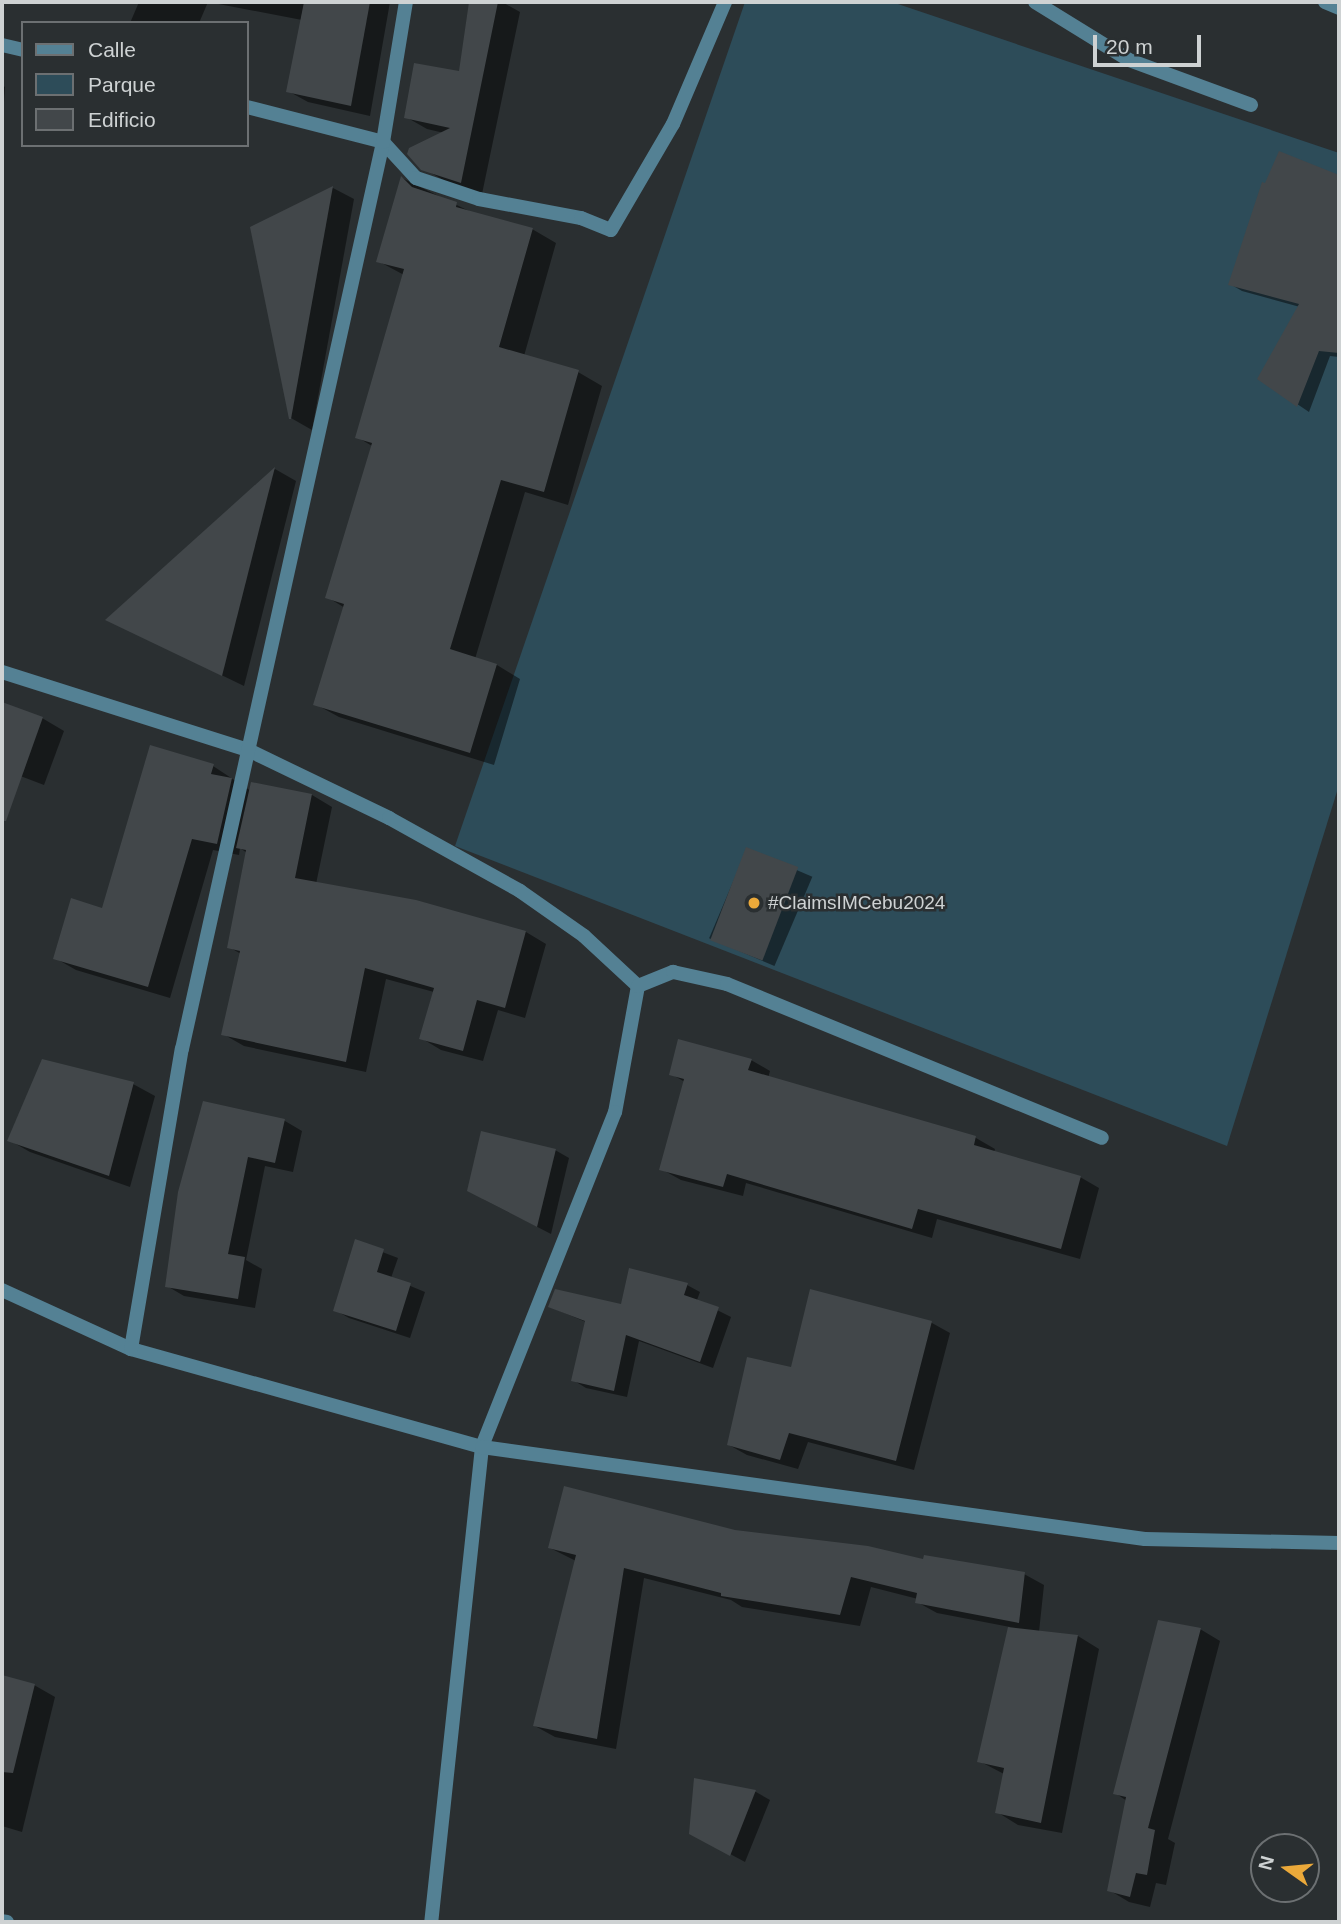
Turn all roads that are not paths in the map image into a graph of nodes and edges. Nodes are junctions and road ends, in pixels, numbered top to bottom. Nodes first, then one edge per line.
1 (406, 2) edge
2 (726, 2) edge
3 (1035, 2) edge
4 (1325, 2) edge
5 (1339, 8) edge
6 (2, 45) edge
7 (21, 50) edge
8 (1251, 105) dead end
9 (248, 107) edge
10 (383, 142) junction
11 (2, 672) edge
12 (248, 750) junction
13 (638, 986) junction
14 (1102, 1138) dead end
15 (2, 1290) edge
16 (131, 1349) junction
17 (482, 1447) junction
18 (1339, 1543) edge
19 (2, 1921) edge
20 (7, 1922) edge
21 (431, 1922) edge

1 - 10 street
2 - 10 street
3 - 8 street
4 - 5 street
6 - 7 street
9 - 10 street
10 - 12 street
11 - 12 street
12 - 13 street
12 - 16 street
13 - 14 street
13 - 17 street
15 - 16 street
16 - 17 street
17 - 18 street
17 - 21 street
19 - 20 street

